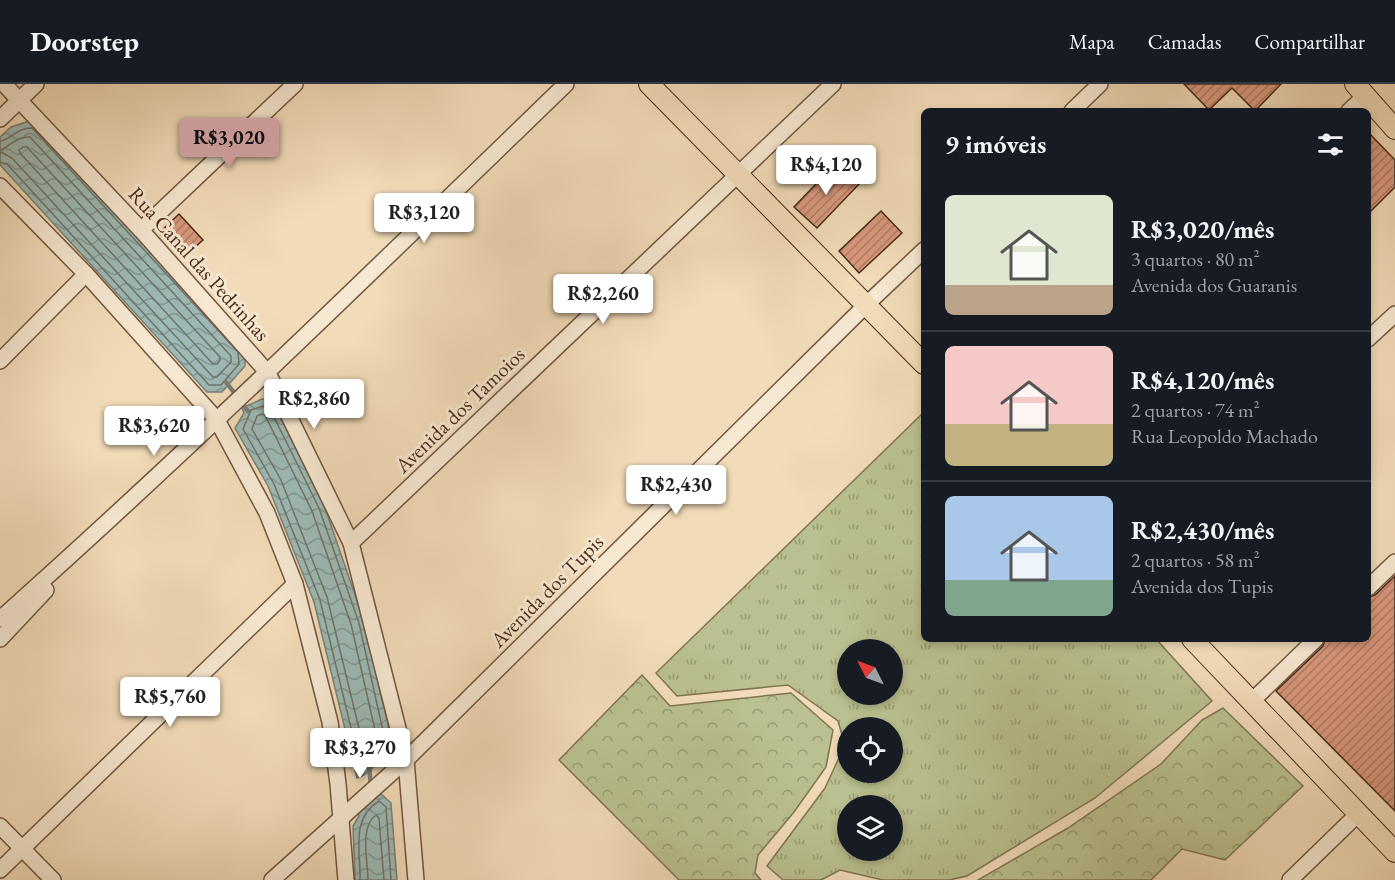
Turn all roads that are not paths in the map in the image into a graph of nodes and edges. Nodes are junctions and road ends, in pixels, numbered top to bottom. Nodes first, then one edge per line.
1 (4, 84) edge
2 (36, 84) edge
3 (295, 84) edge
4 (566, 84) edge
5 (650, 84) edge
6 (833, 84) edge
7 (1100, 84) edge
8 (1360, 90) edge
9 (17, 103) junction
10 (1075, 108) edge
11 (1351, 108) edge
12 (0, 119) edge
13 (1395, 129) edge
14 (737, 174) junction
15 (0, 186) edge
16 (141, 230) junction
17 (921, 253) edge
18 (86, 273) junction
19 (866, 305) junction
20 (1395, 314) edge
21 (1371, 336) edge
22 (921, 361) edge
23 (0, 362) edge
24 (264, 377) junction
25 (222, 416) junction
26 (114, 518) junction
27 (351, 543) junction
28 (1395, 562) edge
29 (295, 584) junction
30 (1371, 585) edge
31 (0, 619) edge
32 (0, 639) edge
33 (1195, 642) edge
34 (1313, 642) edge
35 (1252, 701) junction
36 (402, 764) junction
37 (1359, 813) junction
38 (342, 818) junction
39 (0, 826) edge
40 (22, 849) junction
41 (1395, 852) edge
42 (0, 870) edge
43 (53, 880) edge
44 (272, 880) edge
45 (346, 880) edge
46 (416, 880) edge
47 (1290, 880) edge

1 - 9 street, Rua Canal das Pedrinhas
2 - 9 street
3 - 16 street
4 - 24 street
5 - 14 main road
6 - 14 street, Avenida dos Tamoios
7 - 10 street
8 - 11 street
8 - 13 main road
9 - 12 street
9 - 16 street, Rua Canal das Pedrinhas
14 - 19 main road
14 - 27 street, Avenida dos Tamoios
15 - 18 street
16 - 24 street, Rua Canal das Pedrinhas
17 - 19 street, Avenida dos Tupis
18 - 23 street
18 - 25 street
19 - 22 main road
19 - 36 street, Avenida dos Tupis
20 - 21 street
24 - 25 street
24 - 27 street, Rua Canal das Pedrinhas
25 - 26 street
25 - 29 street
26 - 31 street
26 - 32 street
27 - 36 street, Rua Canal das Pedrinhas
28 - 30 street
29 - 38 street
29 - 40 street
33 - 35 main road
34 - 35 street
35 - 37 main road
36 - 38 street, Avenida dos Tupis
36 - 46 street, Rua Canal das Pedrinhas
37 - 41 main road
37 - 47 street
38 - 44 street, Avenida dos Tupis
38 - 45 street
39 - 40 street
40 - 42 street
40 - 43 street

